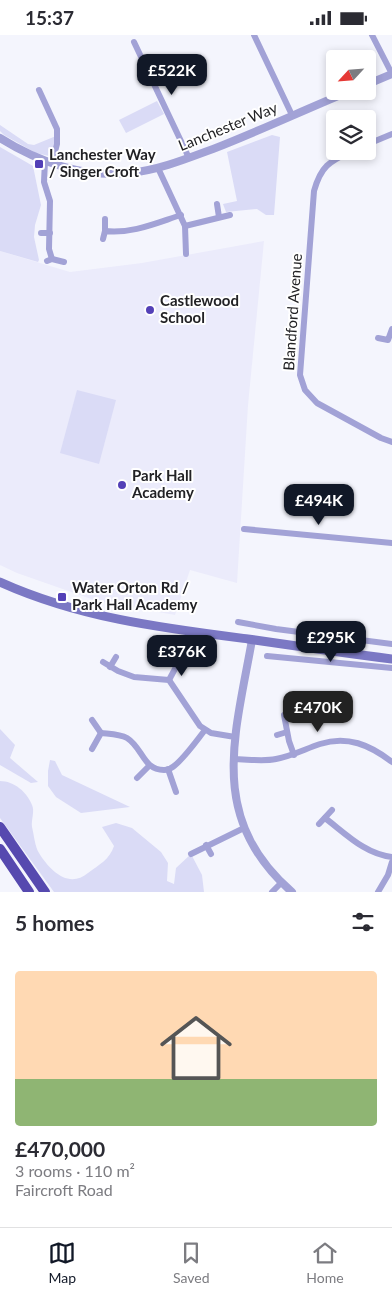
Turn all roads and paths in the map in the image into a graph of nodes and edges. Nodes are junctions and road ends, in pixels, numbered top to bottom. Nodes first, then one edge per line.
1 (254, 35) edge
2 (372, 35) edge
3 (134, 43) dead end
4 (392, 74) edge
5 (376, 81) edge
6 (39, 90) dead end
7 (328, 100) edge
8 (292, 115) junction
9 (392, 134) edge
10 (0, 138) edge
11 (376, 141) edge
12 (189, 158) junction
13 (335, 160) edge
14 (48, 162) junction
15 (158, 168) junction
16 (217, 204) dead end
17 (181, 215) junction
18 (230, 215) dead end
19 (219, 217) junction
20 (105, 219) dead end
21 (185, 226) junction
22 (105, 231) junction
23 (41, 233) dead end
24 (50, 233) junction
25 (103, 239) dead end
26 (186, 255) dead end
27 (64, 262) dead end
28 (392, 329) edge
29 (378, 338) dead end
30 (392, 442) edge
31 (244, 529) dead end
32 (392, 543) edge
33 (0, 582) edge
34 (238, 622) dead end
35 (276, 629) junction
36 (252, 640) junction
37 (273, 643) junction
38 (392, 644) edge
39 (267, 656) dead end
40 (116, 657) dead end
41 (348, 658) junction
42 (392, 659) edge
43 (103, 662) dead end
44 (110, 667) junction
45 (176, 667) dead end
46 (392, 668) edge
47 (169, 680) junction
48 (284, 715) dead end
49 (92, 720) dead end
50 (204, 730) junction
51 (287, 732) junction
52 (101, 733) junction
53 (277, 735) dead end
54 (236, 737) junction
55 (92, 749) dead end
56 (294, 755) junction
57 (233, 759) junction
58 (392, 762) edge
59 (149, 766) junction
60 (168, 769) junction
61 (137, 778) dead end
62 (176, 792) dead end
63 (332, 810) dead end
64 (325, 818) junction
65 (319, 824) dead end
66 (0, 827) edge
67 (244, 828) junction
68 (206, 845) junction
69 (0, 849) edge
70 (190, 853) dead end
71 (211, 854) dead end
72 (392, 857) edge
73 (392, 862) edge
74 (281, 883) junction
75 (29, 892) edge
76 (45, 892) edge
77 (272, 892) edge
78 (292, 892) edge
79 (378, 892) edge

1 - 8 street
2 - 4 street
3 - 12 street
4 - 5 street
6 - 14 street
7 - 8 street, Lanchester Way
8 - 12 street, Lanchester Way
9 - 11 street
10 - 14 street, Lanchester Way
12 - 15 street, Lanchester Way
13 - 30 street, Blandford Avenue
14 - 15 street, Lanchester Way
14 - 24 street
15 - 17 street
16 - 19 street
17 - 21 street
17 - 22 street
18 - 19 street
19 - 21 street
20 - 22 street
21 - 26 street
22 - 25 street
23 - 24 street
24 - 27 street
28 - 29 street
31 - 32 street
33 - 36 main road
34 - 35 street
35 - 37 street
35 - 38 street
36 - 37 main road
36 - 54 street
37 - 41 main road
39 - 41 street
40 - 44 street
41 - 42 main road
41 - 46 street
43 - 44 street
44 - 47 street
45 - 47 street
47 - 50 street
48 - 51 street
49 - 52 street
50 - 54 street
50 - 60 street
51 - 53 street
51 - 56 street
52 - 55 street
52 - 59 street
54 - 57 street
56 - 57 street
56 - 58 street
57 - 67 street
59 - 60 street
59 - 61 street
60 - 62 street
63 - 64 street
64 - 65 street
64 - 72 street
66 - 76 highway
67 - 68 street
67 - 74 street
68 - 70 street
68 - 71 street
69 - 75 highway
73 - 79 street
74 - 77 street
74 - 78 street

